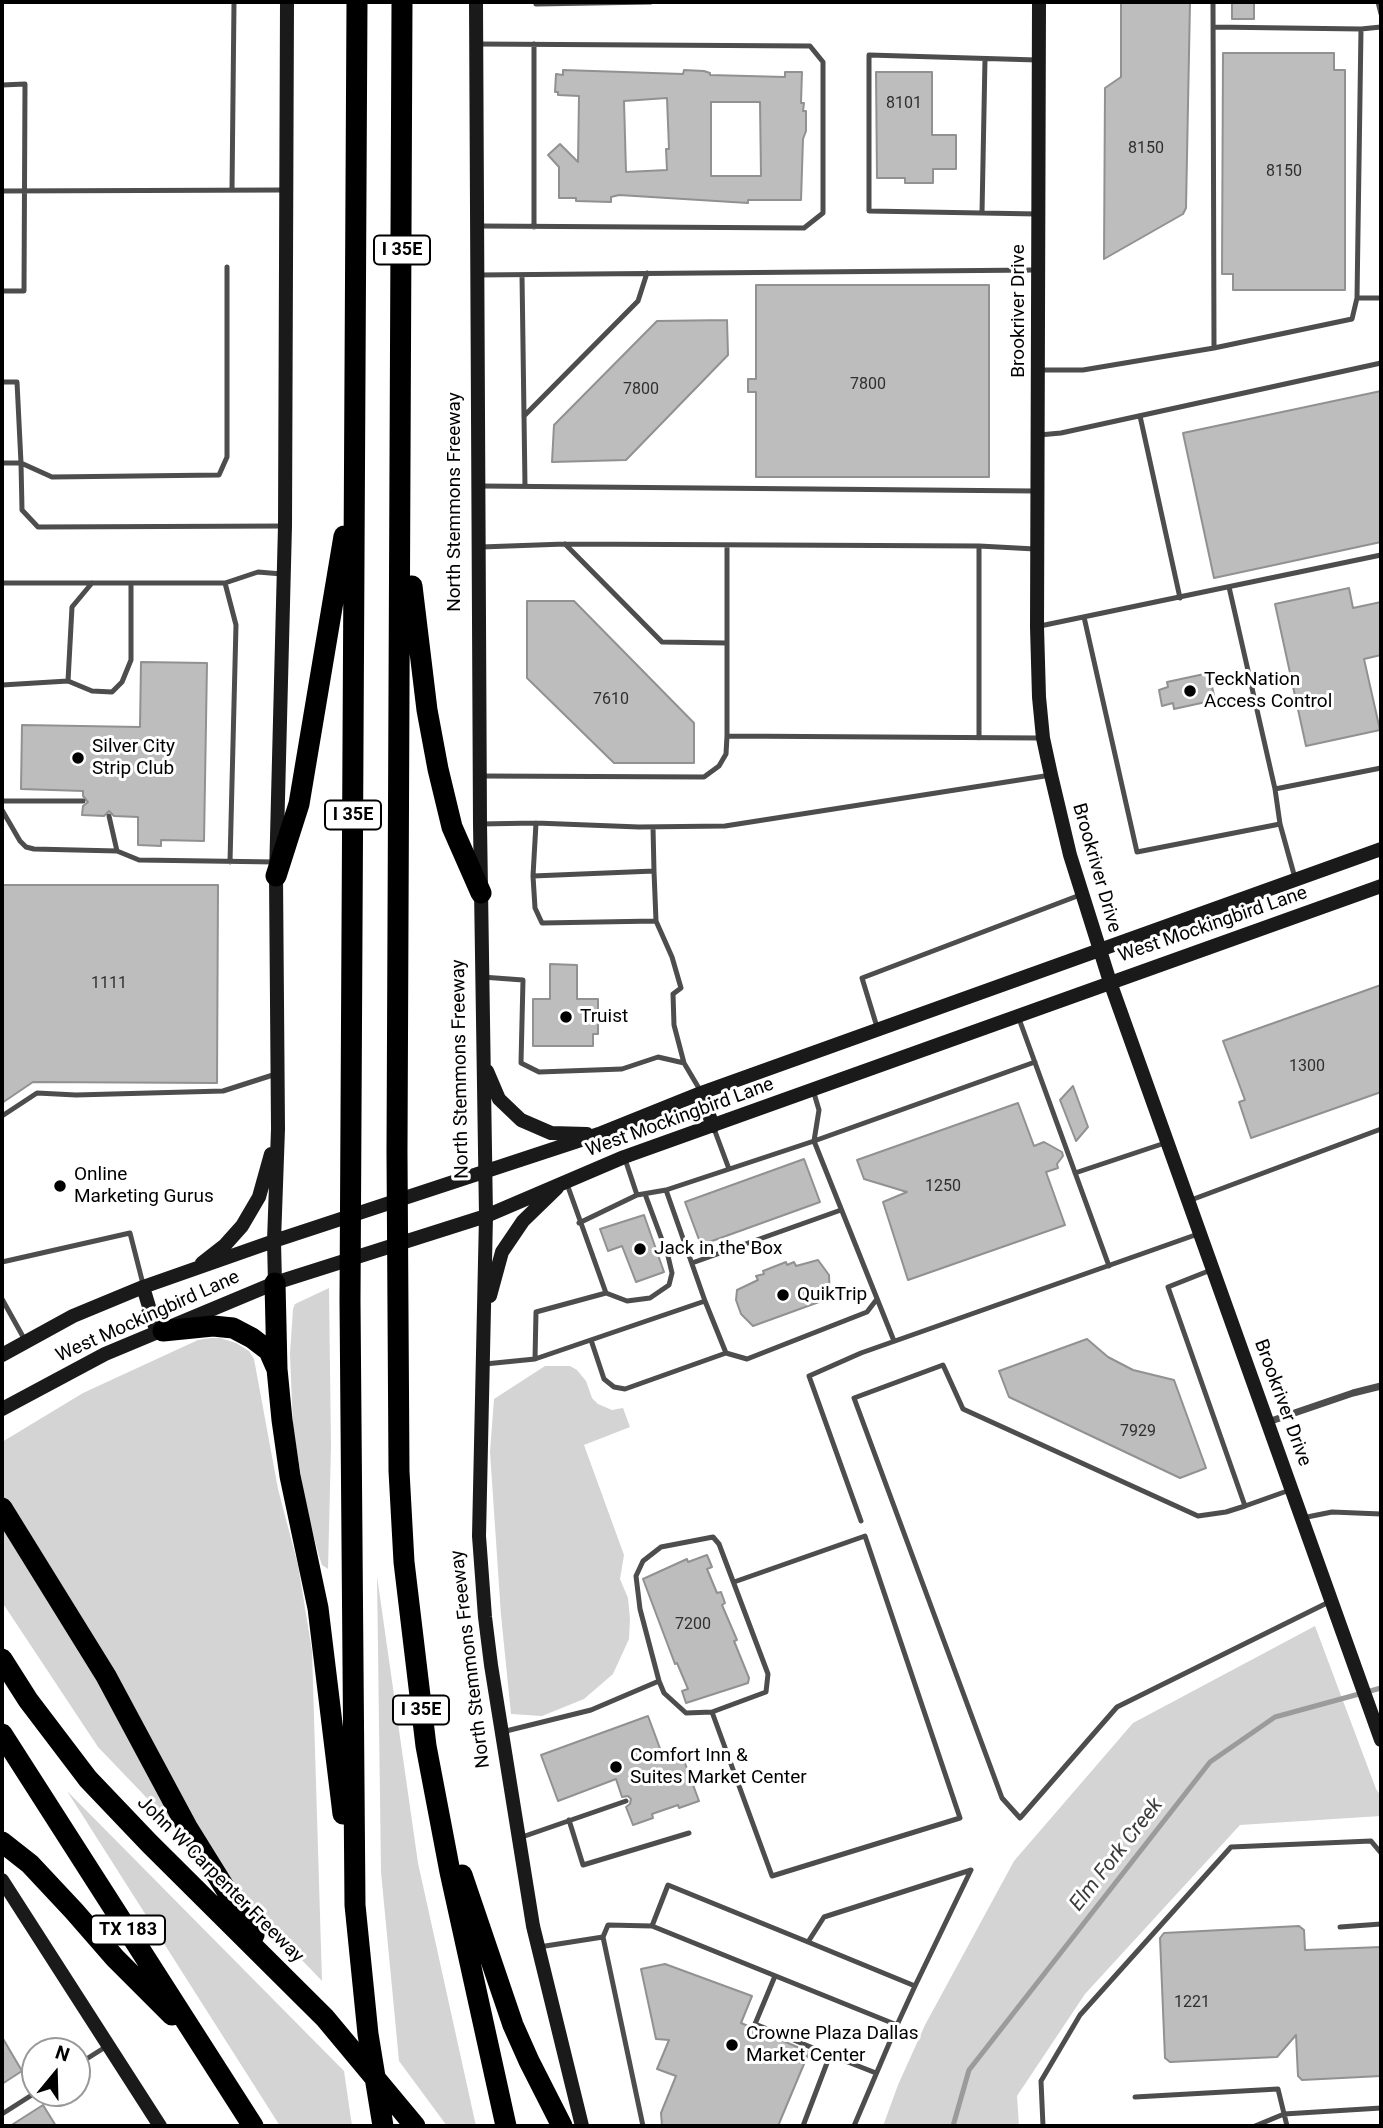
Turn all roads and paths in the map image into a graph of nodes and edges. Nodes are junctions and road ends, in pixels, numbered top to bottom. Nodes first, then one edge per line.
1 (234, 2) edge
2 (287, 2) edge
3 (357, 2) edge
4 (402, 2) edge
5 (476, 2) edge
6 (536, 2) edge
7 (651, 2) edge
8 (1039, 2) edge
9 (1213, 2) edge
10 (1378, 2) edge
11 (1381, 14) edge
12 (1213, 27) junction
13 (1381, 27) edge
14 (1361, 29) junction
15 (476, 44) junction
16 (534, 44) junction
17 (985, 59) junction
18 (1038, 61) junction
19 (2, 85) edge
20 (232, 190) junction
21 (287, 190) junction
22 (2, 191) edge
23 (24, 191) junction
24 (982, 213) junction
25 (1038, 214) junction
26 (477, 226) junction
27 (534, 227) junction
28 (227, 267) dead end
29 (1038, 270) junction
30 (647, 273) junction
31 (477, 275) junction
32 (522, 275) junction
33 (2, 291) edge
34 (1357, 298) junction
35 (1381, 298) edge
36 (1214, 348) junction
37 (1381, 363) edge
38 (1038, 370) junction
39 (2, 382) edge
40 (1140, 415) junction
41 (524, 416) junction
42 (1038, 435) junction
43 (2, 463) edge
44 (21, 463) junction
45 (355, 465) junction
46 (478, 486) junction
47 (525, 486) junction
48 (1038, 491) junction
49 (401, 498) junction
50 (285, 526) junction
51 (565, 544) junction
52 (727, 545) junction
53 (979, 546) junction
54 (479, 547) junction
55 (1038, 549) junction
56 (1381, 555) edge
57 (282, 574) junction
58 (2, 583) edge
59 (92, 583) junction
60 (131, 583) junction
61 (225, 583) junction
62 (1229, 587) junction
63 (1180, 598) junction
64 (1084, 617) junction
65 (1037, 627) junction
66 (727, 643) junction
67 (68, 681) junction
68 (2, 685) edge
69 (727, 736) junction
70 (979, 738) junction
71 (1044, 738) junction
72 (1381, 768) edge
73 (1051, 775) junction
74 (480, 776) junction
75 (1275, 789) junction
76 (2, 801) edge
77 (83, 801) dead end
78 (2, 810) edge
79 (109, 816) dead end
80 (536, 823) junction
81 (480, 824) junction
82 (1280, 824) junction
83 (653, 827) junction
84 (1381, 849) edge
85 (117, 850) junction
86 (230, 862) junction
87 (276, 869) junction
88 (654, 871) junction
89 (533, 876) junction
90 (1296, 881) junction
91 (1381, 886) edge
92 (481, 893) junction
93 (1081, 895) junction
94 (656, 920) junction
95 (1100, 951) junction
96 (482, 977) junction
97 (1110, 982) junction
98 (1018, 1015) junction
99 (877, 1030) junction
100 (1035, 1062) junction
101 (484, 1063) junction
102 (684, 1063) junction
103 (277, 1074) junction
104 (813, 1090) junction
105 (701, 1093) junction
106 (2, 1116) edge
107 (713, 1126) junction
108 (278, 1129) junction
109 (1381, 1129) edge
110 (599, 1134) junction
111 (814, 1141) junction
112 (1168, 1142) junction
113 (624, 1157) junction
114 (729, 1168) junction
115 (485, 1170) junction
116 (1075, 1173) junction
117 (563, 1183) junction
118 (666, 1190) junction
119 (645, 1194) junction
120 (637, 1195) junction
121 (1189, 1201) junction
122 (842, 1210) junction
123 (485, 1216) junction
124 (579, 1223) junction
125 (1201, 1233) junction
126 (274, 1241) junction
127 (2, 1262) edge
128 (692, 1263) junction
129 (1109, 1266) junction
130 (1214, 1269) junction
131 (186, 1273) junction
132 (275, 1283) junction
133 (143, 1287) junction
134 (606, 1293) junction
135 (877, 1298) junction
136 (2, 1299) edge
137 (705, 1301) junction
138 (160, 1332) junction
139 (482, 1332) junction
140 (591, 1340) junction
141 (26, 1342) junction
142 (894, 1342) junction
143 (2, 1349) edge
144 (726, 1353) junction
145 (2, 1355) edge
146 (536, 1359) junction
147 (482, 1365) junction
148 (277, 1369) junction
149 (1381, 1386) edge
150 (2, 1409) edge
151 (1268, 1422) junction
152 (1292, 1489) junction
153 (1245, 1506) junction
154 (2, 1508) edge
155 (1381, 1514) edge
156 (1302, 1518) junction
157 (861, 1521) dead end
158 (734, 1583) junction
159 (1331, 1601) junction
160 (2, 1659) edge
161 (659, 1681) junction
162 (712, 1712) junction
163 (501, 1732) junction
164 (2, 1734) edge
165 (1381, 1740) edge
166 (434, 1790) junction
167 (626, 1801) dead end
168 (569, 1821) junction
169 (689, 1833) dead end
170 (519, 1838) junction
171 (2, 1842) edge
172 (1381, 1853) edge
173 (2, 1880) edge
174 (355, 1905) junction
175 (1381, 1924) edge
176 (652, 1926) junction
177 (1340, 1927) dead end
178 (603, 1937) junction
179 (808, 1942) junction
180 (539, 1947) junction
181 (775, 1976) junction
182 (286, 1979) junction
183 (915, 1986) junction
184 (897, 2025) junction
185 (109, 2044) junction
186 (201, 2044) junction
187 (830, 2055) junction
188 (91, 2056) edge
189 (876, 2073) junction
190 (1135, 2097) dead end
191 (21, 2102) edge
192 (1381, 2108) edge
193 (2, 2114) edge
194 (1284, 2114) junction
195 (160, 2126) edge
196 (253, 2126) edge
197 (383, 2126) edge
198 (415, 2126) edge
199 (506, 2126) edge
200 (562, 2126) edge
201 (582, 2126) edge
202 (643, 2126) edge
203 (803, 2126) edge
204 (854, 2126) edge
205 (1042, 2126) edge
206 (1255, 2126) edge
207 (1287, 2126) edge

1 - 20 lane
2 - 21 main road
3 - 45 highway, I 35E
4 - 49 highway, I 35E
5 - 15 main road, North Stemmons Freeway
6 - 7 lane
8 - 18 main road, Brookriver Drive
9 - 12 lane
10 - 11 lane
12 - 14 lane
12 - 36 lane
13 - 14 lane
14 - 34 lane
15 - 16 lane
15 - 26 main road, North Stemmons Freeway
16 - 27 lane
16 - 27 lane
17 - 18 lane
17 - 24 lane
17 - 24 lane
18 - 25 main road, Brookriver Drive
19 - 23 lane
20 - 21 lane
20 - 23 lane
21 - 50 main road
22 - 23 lane
23 - 33 lane
24 - 25 lane
25 - 29 main road, Brookriver Drive
26 - 27 lane
26 - 31 main road, North Stemmons Freeway
28 - 44 lane
29 - 30 lane
29 - 38 main road, Brookriver Drive
30 - 32 lane
30 - 41 lane
31 - 32 lane
31 - 46 main road, North Stemmons Freeway
32 - 41 lane
34 - 35 lane
34 - 36 lane
36 - 38 lane
37 - 40 lane
38 - 42 main road, Brookriver Drive
39 - 44 lane
40 - 42 lane
40 - 63 lane
41 - 47 lane
42 - 48 main road, Brookriver Drive
43 - 44 lane
44 - 50 lane
45 - 87 highway
45 - 174 highway, I 35E
46 - 47 lane
46 - 54 main road, North Stemmons Freeway
47 - 48 lane
48 - 55 main road, Brookriver Drive
49 - 92 highway
49 - 166 highway, I 35E
50 - 57 main road
51 - 52 lane
51 - 54 lane
51 - 66 lane
52 - 53 lane
52 - 66 lane
53 - 55 lane
53 - 70 lane
54 - 74 main road, North Stemmons Freeway
55 - 65 main road, Brookriver Drive
56 - 62 lane
57 - 61 lane
57 - 87 main road
58 - 59 lane
59 - 60 lane
59 - 67 lane
60 - 61 lane
60 - 67 lane
61 - 86 lane
62 - 63 lane
62 - 75 lane
63 - 64 lane
64 - 65 lane
64 - 82 lane
65 - 71 main road, Brookriver Drive
66 - 69 lane
67 - 68 lane
69 - 70 lane
69 - 74 lane
70 - 71 lane
71 - 73 main road, Brookriver Drive
72 - 75 lane
73 - 83 lane
73 - 93 main road, Brookriver Drive
74 - 81 main road, North Stemmons Freeway
75 - 82 lane
76 - 77 lane
78 - 85 lane
79 - 85 lane
80 - 81 lane
80 - 83 lane
80 - 89 lane
81 - 92 main road, North Stemmons Freeway
82 - 90 lane
83 - 88 lane
84 - 90 main road, West Mockingbird Lane
85 - 86 lane
86 - 87 lane
87 - 103 main road
88 - 89 lane
88 - 94 lane
89 - 94 lane
90 - 95 main road, West Mockingbird Lane
91 - 97 main road, West Mockingbird Lane
92 - 96 main road, North Stemmons Freeway
93 - 95 main road, Brookriver Drive
93 - 99 lane
94 - 102 lane
95 - 97 main road, Brookriver Drive
95 - 99 main road, West Mockingbird Lane
96 - 101 main road, North Stemmons Freeway
96 - 102 lane
97 - 98 main road, West Mockingbird Lane
97 - 112 main road, Brookriver Drive
98 - 100 lane
98 - 104 main road, West Mockingbird Lane
99 - 105 main road, West Mockingbird Lane
100 - 111 lane
100 - 116 lane
101 - 110 main road
101 - 115 main road, North Stemmons Freeway
102 - 105 lane
103 - 106 lane
103 - 108 main road
104 - 107 main road, West Mockingbird Lane
104 - 111 lane
105 - 107 main road
105 - 110 main road, West Mockingbird Lane
107 - 113 main road, West Mockingbird Lane
107 - 114 lane
108 - 126 main road
108 - 131 main road
109 - 121 lane
110 - 115 main road, West Mockingbird Lane
111 - 114 lane
111 - 122 lane
112 - 116 lane
112 - 121 main road, Brookriver Drive
113 - 117 main road, West Mockingbird Lane
113 - 120 lane
114 - 118 lane
115 - 123 main road, North Stemmons Freeway
115 - 126 main road, West Mockingbird Lane
116 - 129 lane
117 - 123 main road, West Mockingbird Lane
117 - 124 lane
117 - 139 main road
118 - 119 lane
118 - 128 lane
119 - 120 lane
119 - 134 lane
120 - 124 lane
121 - 125 main road, Brookriver Drive
122 - 128 lane
122 - 135 lane
123 - 132 main road, West Mockingbird Lane
123 - 139 main road, North Stemmons Freeway
124 - 134 lane
125 - 129 lane
125 - 130 main road, Brookriver Drive
126 - 131 main road, West Mockingbird Lane
126 - 132 main road
127 - 133 lane
128 - 137 lane
129 - 142 lane
130 - 151 main road, Brookriver Drive
130 - 153 lane
131 - 133 main road, West Mockingbird Lane
132 - 138 main road, West Mockingbird Lane
132 - 148 highway
133 - 138 main road
133 - 141 main road, West Mockingbird Lane
134 - 146 lane
135 - 142 lane
135 - 144 lane
136 - 141 lane
137 - 140 lane
137 - 144 lane
138 - 148 highway
138 - 150 main road, West Mockingbird Lane
139 - 147 main road, North Stemmons Freeway
140 - 144 lane
140 - 146 lane
141 - 143 main road
141 - 145 main road, West Mockingbird Lane
142 - 157 lane
146 - 147 lane
147 - 163 main road, North Stemmons Freeway
148 - 174 highway
149 - 151 street
151 - 152 main road, Brookriver Drive
152 - 153 lane
152 - 156 main road, Brookriver Drive
153 - 159 lane
154 - 182 highway
155 - 156 lane
156 - 159 main road, Brookriver Drive
158 - 161 lane
158 - 162 lane
158 - 162 lane
159 - 165 main road, Brookriver Drive
160 - 182 highway, John W Carpenter Freeway
161 - 162 lane
161 - 163 lane
163 - 170 main road, North Stemmons Freeway
164 - 186 highway, TX 183
166 - 199 highway, I 35E
166 - 200 highway
167 - 168 lane
168 - 169 lane
168 - 170 lane
170 - 180 main road, North Stemmons Freeway
171 - 186 highway
172 - 205 lane
173 - 185 main road
174 - 197 highway, I 35E
175 - 177 lane
176 - 178 lane
176 - 179 lane
176 - 181 lane
178 - 180 lane
178 - 202 lane
179 - 183 lane
179 - 183 lane
180 - 201 main road, North Stemmons Freeway
181 - 184 lane
181 - 187 lane
182 - 198 highway, John W Carpenter Freeway
183 - 184 lane
184 - 189 lane
185 - 188 lane
185 - 195 main road
186 - 196 highway, TX 183
187 - 189 lane
187 - 203 lane
189 - 204 lane
190 - 194 lane
191 - 193 lane
192 - 194 lane
194 - 206 lane
194 - 207 lane

